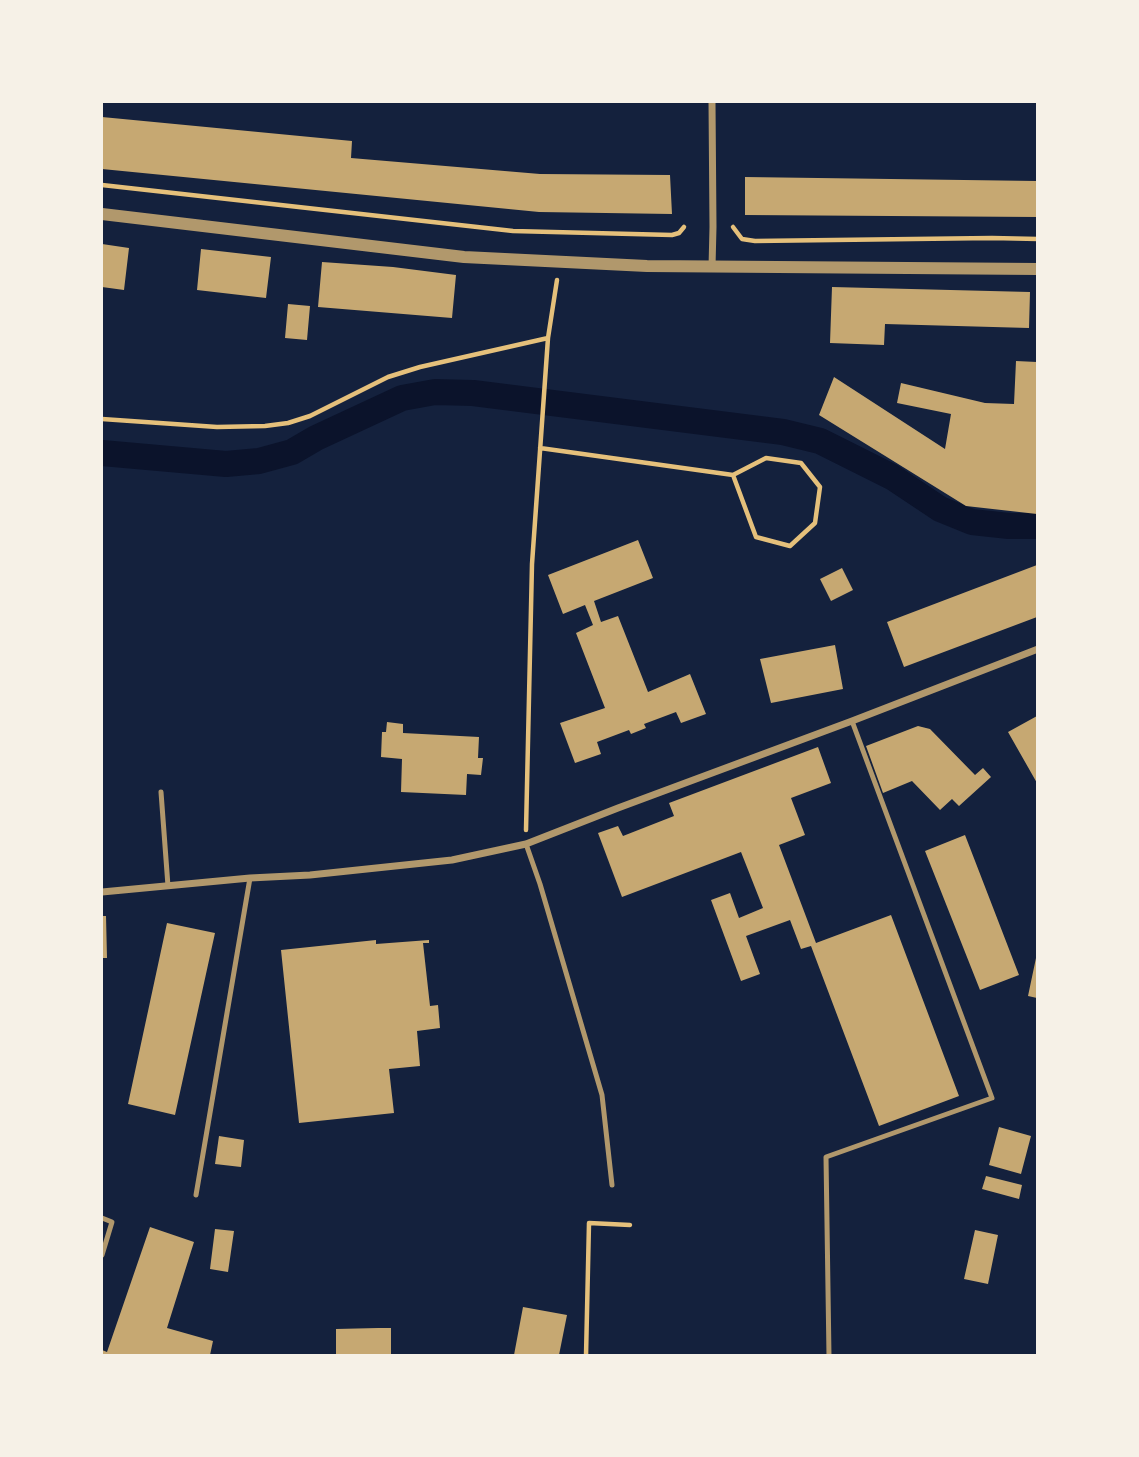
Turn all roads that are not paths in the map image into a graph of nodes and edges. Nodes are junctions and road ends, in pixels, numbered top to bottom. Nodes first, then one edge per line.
1 (712, 102) edge
2 (102, 214) edge
3 (712, 267) junction
4 (1038, 269) edge
5 (1038, 649) edge
6 (852, 721) junction
7 (161, 792) dead end
8 (526, 844) junction
9 (250, 878) junction
10 (168, 886) junction
11 (102, 892) edge
12 (612, 1185) dead end
13 (196, 1195) dead end
14 (102, 1218) edge
15 (102, 1255) edge
16 (829, 1356) edge

1 - 3 street
2 - 3 street
3 - 4 street
5 - 6 street
6 - 8 street
6 - 16 lane
7 - 10 lane
8 - 9 street
8 - 12 lane
9 - 10 street
9 - 13 lane
10 - 11 street
14 - 15 lane

